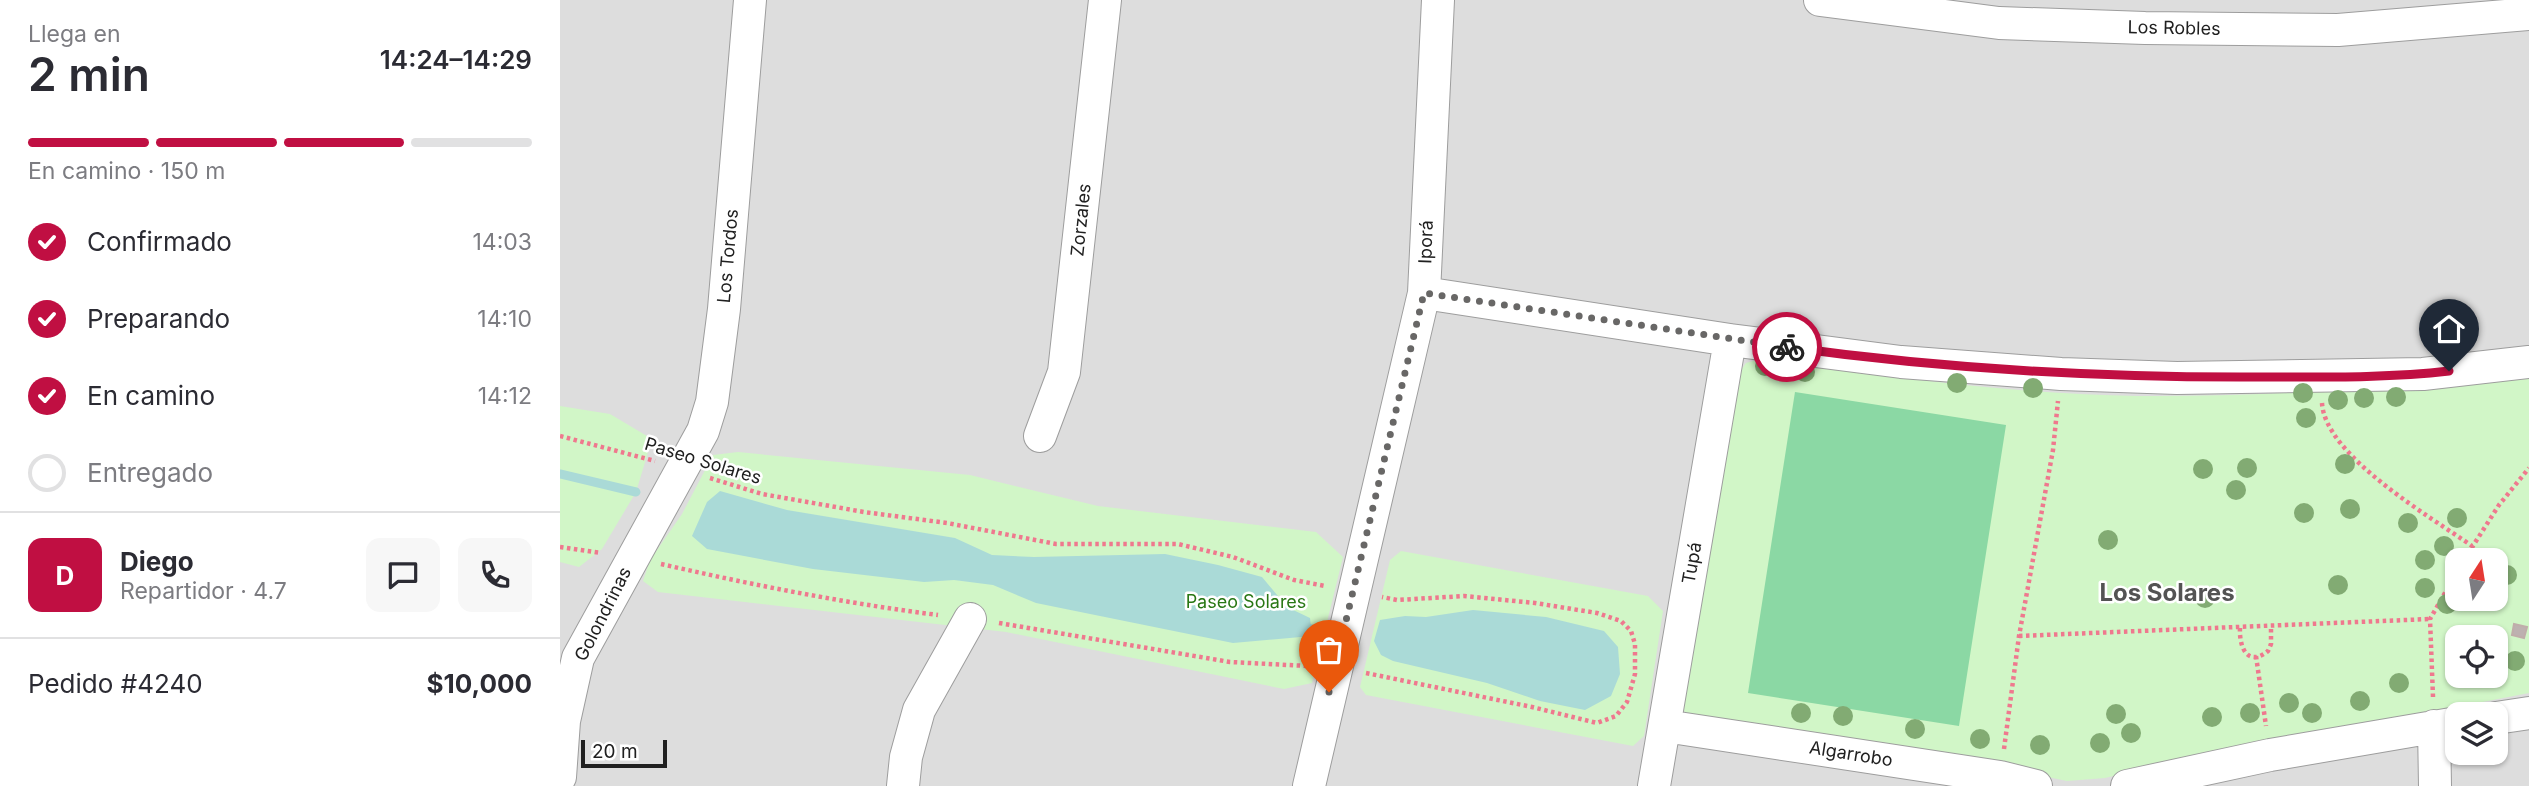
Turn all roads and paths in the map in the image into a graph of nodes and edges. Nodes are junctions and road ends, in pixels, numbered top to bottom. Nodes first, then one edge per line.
1 (750, 0) edge
2 (1105, 0) edge
3 (1438, 0) edge
4 (1820, 0) edge
5 (2529, 14) edge
6 (1424, 293) junction
7 (1730, 340) junction
8 (2529, 362) edge
9 (2061, 374) junction
10 (2321, 377) junction
11 (560, 436) edge
12 (1040, 436) dead end
13 (2529, 468) edge
14 (682, 469) junction
15 (664, 500) joint
16 (2472, 546) joint
17 (560, 547) edge
18 (632, 557) junction
19 (2445, 593) edge
20 (1353, 598) junction
21 (2430, 619) junction
22 (970, 620) junction
23 (2271, 626) junction
24 (2240, 628) junction
25 (2020, 636) junction
26 (2256, 656) junction
27 (1335, 668) junction
28 (2529, 713) edge
29 (2508, 716) edge
30 (2445, 718) edge
31 (2445, 725) edge
32 (1665, 726) junction
33 (2445, 731) edge
34 (2270, 755) junction
35 (2000, 777) junction
36 (560, 778) edge
37 (903, 786) edge
38 (1309, 786) edge
39 (1654, 786) edge
40 (2036, 786) edge
41 (2127, 786) edge
42 (2435, 786) edge

1 - 14 street, Los Tordos
2 - 12 street, Zorzales
3 - 6 street, Iporá
4 - 5 street, Los Robles
6 - 7 street
6 - 20 street, Iporá
7 - 9 street
7 - 32 street, Tupá
8 - 10 street
9 - 10 street
9 - 25 path
10 - 16 path
11 - 14 path, Paseo Solares
13 - 16 path
14 - 15 street, Los Tordos
14 - 20 path, Paseo Solares
15 - 18 street, Golondrinas
17 - 18 path, Paseo Solares
18 - 22 path, Paseo Solares
18 - 36 street, Golondrinas
19 - 21 path
20 - 27 street, Iporá
20 - 27 path, Paseo Solares
21 - 23 path
21 - 30 path
22 - 27 path, Paseo Solares
22 - 37 street
23 - 24 path
23 - 26 path
24 - 25 path
24 - 26 path
25 - 35 path
26 - 34 path
27 - 38 street, Iporá
28 - 29 street
31 - 34 street
32 - 35 street, Algarrobo
32 - 39 street, Tupá
33 - 42 street
34 - 41 street
35 - 40 street, Algarrobo

